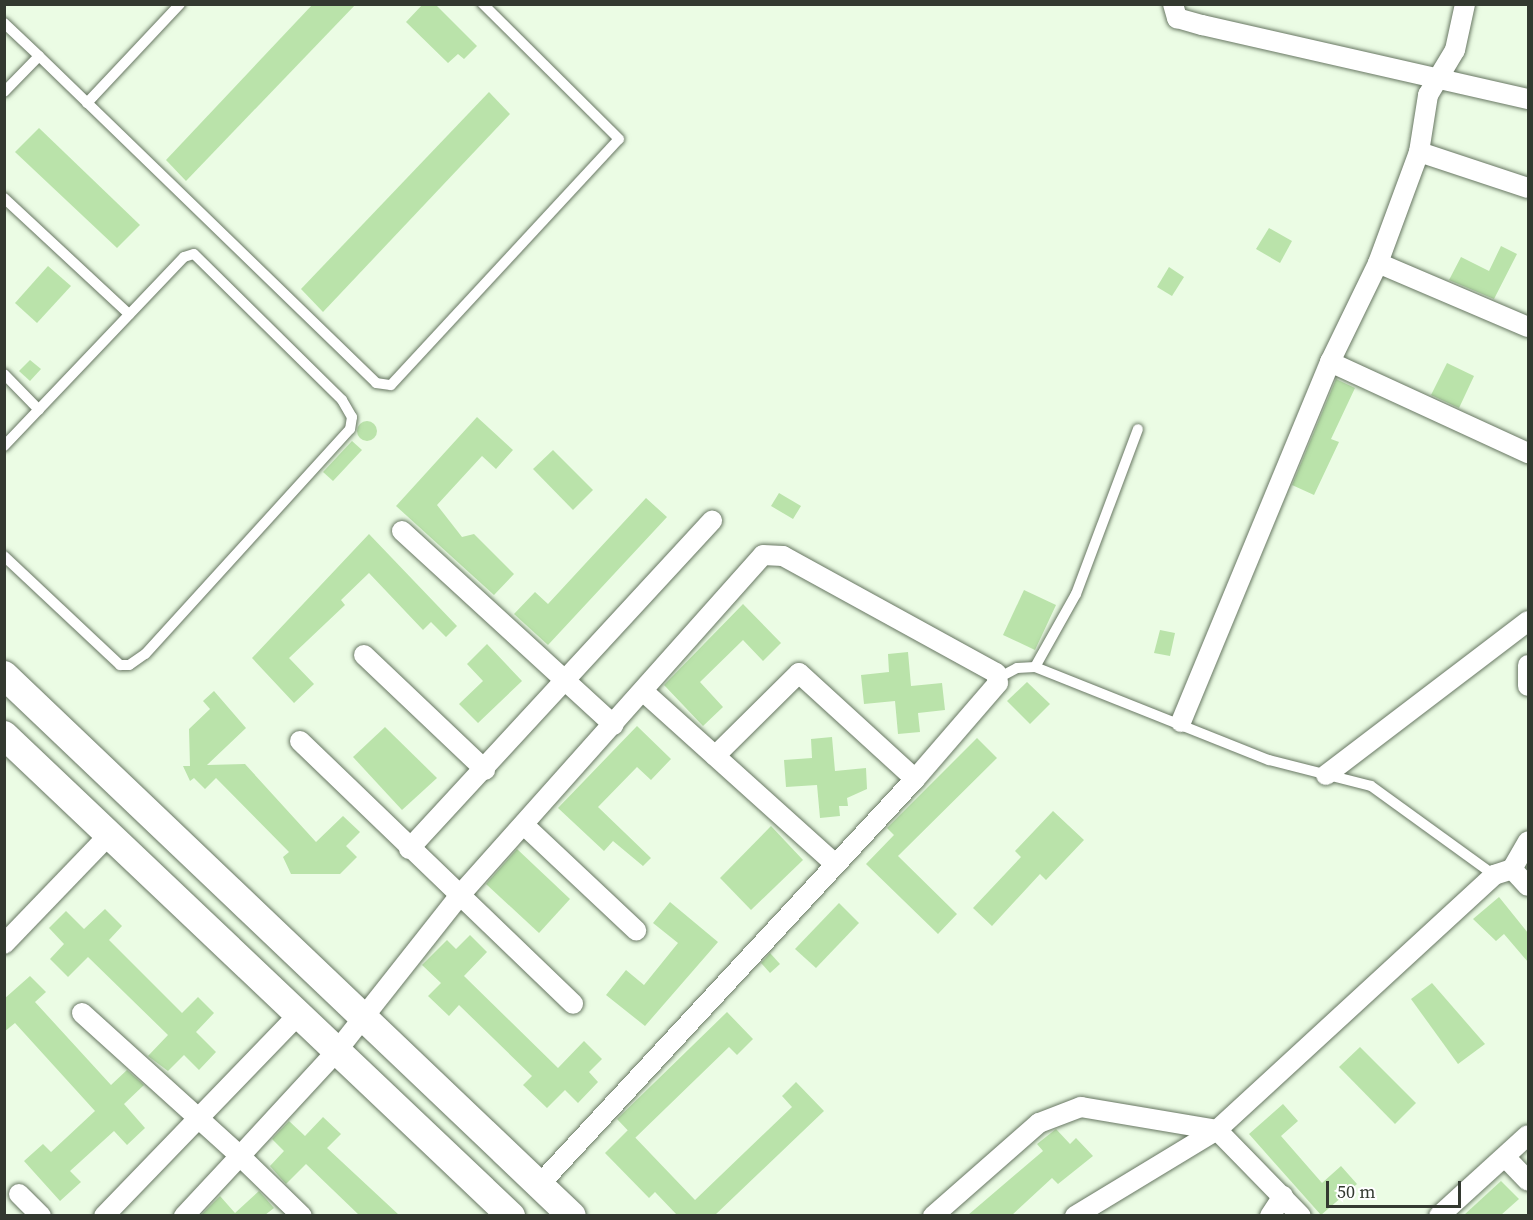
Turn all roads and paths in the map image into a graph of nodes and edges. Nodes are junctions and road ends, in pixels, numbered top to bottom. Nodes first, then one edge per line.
1 (180, 4) edge
2 (483, 4) edge
3 (1173, 4) edge
4 (1465, 4) edge
5 (4, 23) edge
6 (39, 56) junction
7 (1439, 77) junction
8 (4, 92) edge
9 (1528, 99) edge
10 (87, 103) junction
11 (1419, 152) junction
12 (1528, 188) edge
13 (4, 198) edge
14 (1378, 262) junction
15 (129, 314) junction
16 (1528, 327) edge
17 (1330, 362) junction
18 (4, 374) edge
19 (39, 410) junction
20 (1138, 429) dead end
21 (4, 446) edge
22 (1528, 453) edge
23 (712, 521) dead end
24 (402, 531) dead end
25 (4, 556) edge
26 (1528, 621) edge
27 (364, 655) dead end
28 (1528, 665) edge
29 (1035, 667) junction
30 (5, 676) edge
31 (1000, 677) junction
32 (568, 682) junction
33 (1528, 686) edge
34 (644, 692) junction
35 (1181, 722) junction
36 (614, 725) junction
37 (4, 735) edge
38 (300, 741) dead end
39 (715, 756) junction
40 (485, 770) junction
41 (1326, 776) junction
42 (915, 779) junction
43 (524, 825) junction
44 (109, 835) junction
45 (1528, 841) edge
46 (409, 849) junction
47 (834, 863) junction
48 (1503, 872) junction
49 (1528, 886) edge
50 (460, 895) junction
51 (636, 930) dead end
52 (4, 944) edge
53 (573, 1004) dead end
54 (82, 1013) dead end
55 (298, 1015) junction
56 (364, 1016) junction
57 (336, 1052) junction
58 (197, 1118) junction
59 (1217, 1130) junction
60 (1528, 1135) edge
61 (240, 1156) junction
62 (1505, 1157) junction
63 (1528, 1182) edge
64 (540, 1184) junction
65 (1120, 1186) junction
66 (19, 1194) dead end
67 (1283, 1196) junction
68 (41, 1215) edge
69 (104, 1215) edge
70 (184, 1215) edge
71 (302, 1215) edge
72 (511, 1215) edge
73 (572, 1215) edge
74 (933, 1215) edge
75 (1075, 1215) edge
76 (1097, 1215) edge
77 (1270, 1215) edge
78 (1301, 1215) edge
79 (1439, 1215) edge

1 - 10 lane
2 - 10 lane
3 - 7 street
4 - 7 street
5 - 6 lane
6 - 8 lane
6 - 10 lane
7 - 9 street
7 - 11 street
11 - 12 street
11 - 14 street
13 - 15 lane
14 - 16 street
14 - 17 street
15 - 19 lane
15 - 25 lane
17 - 22 street
17 - 35 street
18 - 19 lane
19 - 21 lane
20 - 29 lane
23 - 32 street
24 - 32 street
26 - 41 street
27 - 40 street
28 - 33 street
29 - 31 lane
29 - 35 lane
30 - 56 street
31 - 34 street
31 - 42 street
32 - 36 street
32 - 40 street
34 - 36 street
34 - 39 street
35 - 41 lane
36 - 43 street
37 - 44 street
38 - 46 street
39 - 42 street
39 - 47 street
40 - 46 street
41 - 48 lane
42 - 47 street
43 - 50 street
43 - 51 street
44 - 52 street
44 - 55 street
45 - 48 street
46 - 50 street
47 - 64 street
48 - 49 street
48 - 59 street
50 - 53 street
50 - 56 street
54 - 58 street
55 - 57 street
55 - 58 street
56 - 57 street
56 - 64 street
57 - 61 street
57 - 72 street
58 - 61 street
58 - 69 street
59 - 65 street
59 - 67 street
59 - 74 street
60 - 62 street
61 - 70 street
61 - 71 street
62 - 63 street
62 - 79 street
64 - 73 street
65 - 75 street
65 - 76 street
66 - 68 street
67 - 77 street
67 - 78 street

